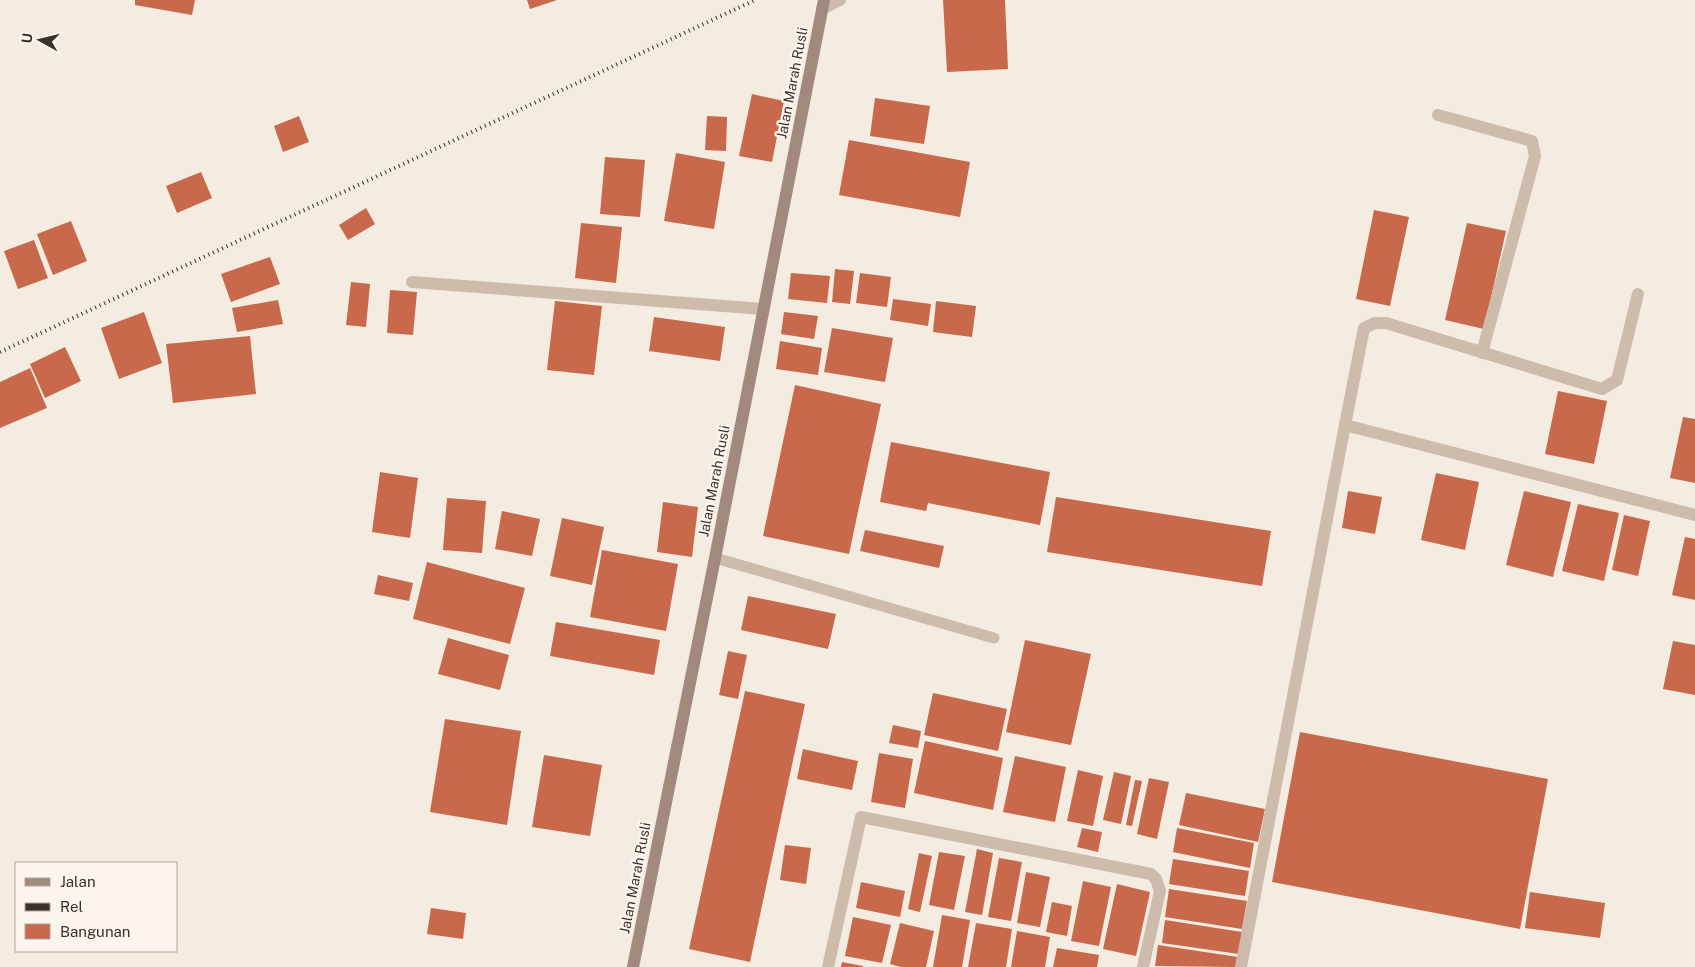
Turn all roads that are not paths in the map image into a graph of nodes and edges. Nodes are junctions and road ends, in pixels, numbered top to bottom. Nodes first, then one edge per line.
1 (840, 0) edge
2 (823, 4) edge
3 (1438, 115) dead end
4 (412, 282) dead end
5 (1638, 294) dead end
6 (763, 309) junction
7 (1482, 353) junction
8 (1346, 425) junction
9 (1695, 515) edge
10 (715, 558) junction
11 (994, 638) dead end
12 (633, 967) edge
13 (828, 967) edge
14 (1143, 967) edge
15 (1241, 967) edge

1 - 2 street
2 - 6 main road, Jalan Marah Rusli
3 - 7 street
4 - 6 street
5 - 7 street
6 - 10 main road, Jalan Marah Rusli
7 - 8 street
8 - 9 street
8 - 15 street
10 - 11 lane
10 - 12 main road, Jalan Marah Rusli
13 - 14 street

